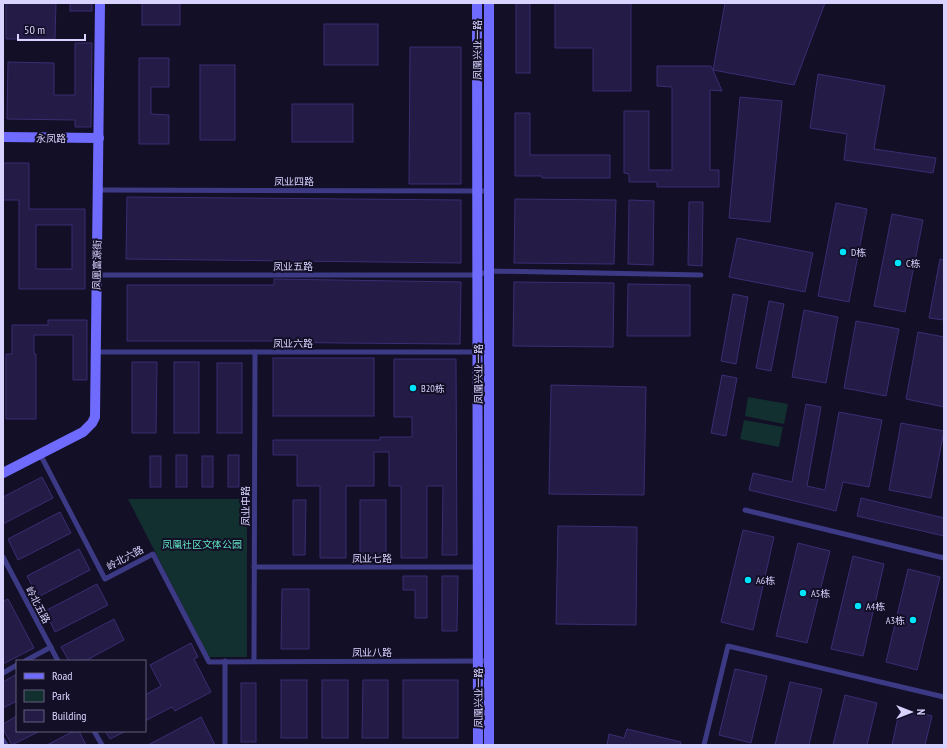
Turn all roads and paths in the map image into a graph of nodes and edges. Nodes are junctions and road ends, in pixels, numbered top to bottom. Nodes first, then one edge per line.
1 (100, 3) edge
2 (477, 3) edge
3 (489, 3) edge
4 (3, 138) edge
5 (99, 138) junction
6 (98, 190) junction
7 (478, 191) junction
8 (489, 191) junction
9 (489, 271) junction
10 (97, 275) junction
11 (478, 275) junction
12 (701, 275) dead end
13 (96, 352) junction
14 (254, 352) junction
15 (478, 352) junction
16 (489, 352) junction
17 (40, 454) junction
18 (3, 473) edge
19 (745, 510) dead end
20 (3, 557) edge
21 (944, 558) edge
22 (254, 567) junction
23 (478, 567) junction
24 (489, 567) junction
25 (51, 648) junction
26 (27, 660) edge
27 (57, 660) edge
28 (225, 661) junction
29 (254, 661) junction
30 (478, 661) junction
31 (489, 661) junction
32 (16, 666) edge
33 (3, 673) edge
34 (944, 698) edge
35 (95, 732) edge
36 (3, 740) edge
37 (6, 745) edge
38 (102, 745) edge
39 (225, 745) edge
40 (478, 745) edge
41 (489, 745) edge
42 (704, 745) edge

1 - 5 street, 凤凰富源街
2 - 7 street, 凤凰兴业一路
3 - 8 street, 凤凰兴业一路
4 - 5 street, 永凤路
5 - 6 street, 凤凰富源街
6 - 7 lane, 凤业四路
6 - 10 street, 凤凰富源街
7 - 8 lane, 凤业四路
7 - 11 street, 凤凰兴业一路
8 - 9 street, 凤凰兴业一路
9 - 11 lane, 凤业五路
9 - 12 lane
9 - 16 street, 凤凰兴业一路
10 - 11 lane, 凤业五路
10 - 13 street, 凤凰富源街
11 - 15 street, 凤凰兴业一路
13 - 14 lane, 凤业六路
13 - 17 street, 凤凰富源街
14 - 15 lane, 凤业六路
14 - 22 lane, 凤业中路
15 - 16 lane, 凤业六路
15 - 23 street, 凤凰兴业一路
16 - 24 street, 凤凰兴业一路
17 - 18 street, 凤凰富源街
17 - 28 lane, 岭北六路
19 - 21 lane
20 - 25 lane, 岭北五路
22 - 23 lane, 凤业七路
22 - 29 lane, 凤业中路
23 - 24 lane, 凤业七路
23 - 30 street, 凤凰兴业一路
24 - 31 street, 凤凰兴业一路
25 - 26 lane
25 - 27 lane, 岭北五路
28 - 29 lane, 岭北六路
28 - 39 lane
29 - 30 lane, 凤业八路
30 - 31 lane, 凤业八路
30 - 40 street, 凤凰兴业一路
31 - 41 street, 凤凰兴业一路
32 - 33 lane
34 - 42 lane
35 - 38 lane
36 - 37 lane

